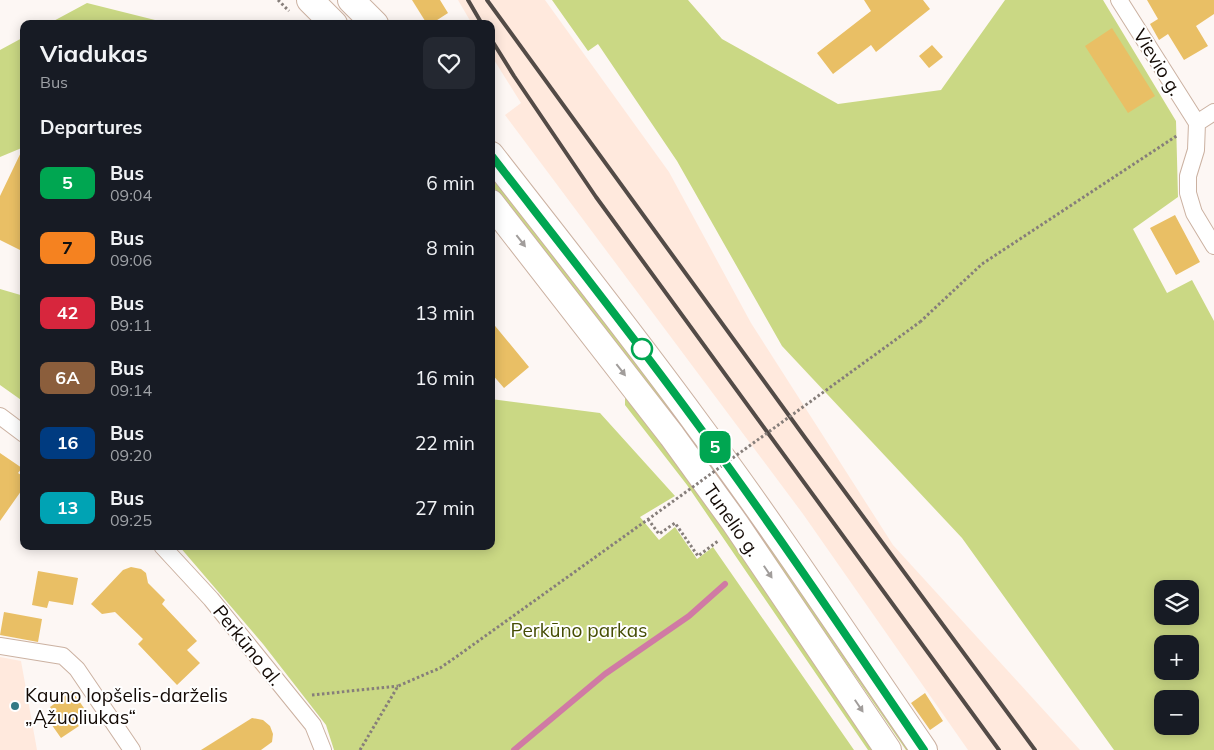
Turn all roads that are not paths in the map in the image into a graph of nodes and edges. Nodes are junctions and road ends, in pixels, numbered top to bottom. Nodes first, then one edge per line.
1 (310, 0) edge
2 (351, 0) edge
3 (1119, 0) edge
4 (330, 20) edge
5 (371, 20) edge
6 (1214, 112) edge
7 (1197, 123) junction
8 (495, 161) edge
9 (495, 208) edge
10 (1214, 246) edge
11 (0, 416) edge
12 (20, 431) edge
13 (166, 550) edge
14 (0, 646) edge
15 (132, 750) edge
16 (323, 750) edge
17 (888, 750) edge
18 (924, 750) edge

1 - 4 main road
2 - 5 main road
3 - 7 street, Vievio g.
6 - 7 street
7 - 10 street
8 - 18 main road, Tunelio g.
9 -> 17 main road, Tunelio g.
11 - 12 street
13 - 16 street, Perkūno al.
14 - 15 street

